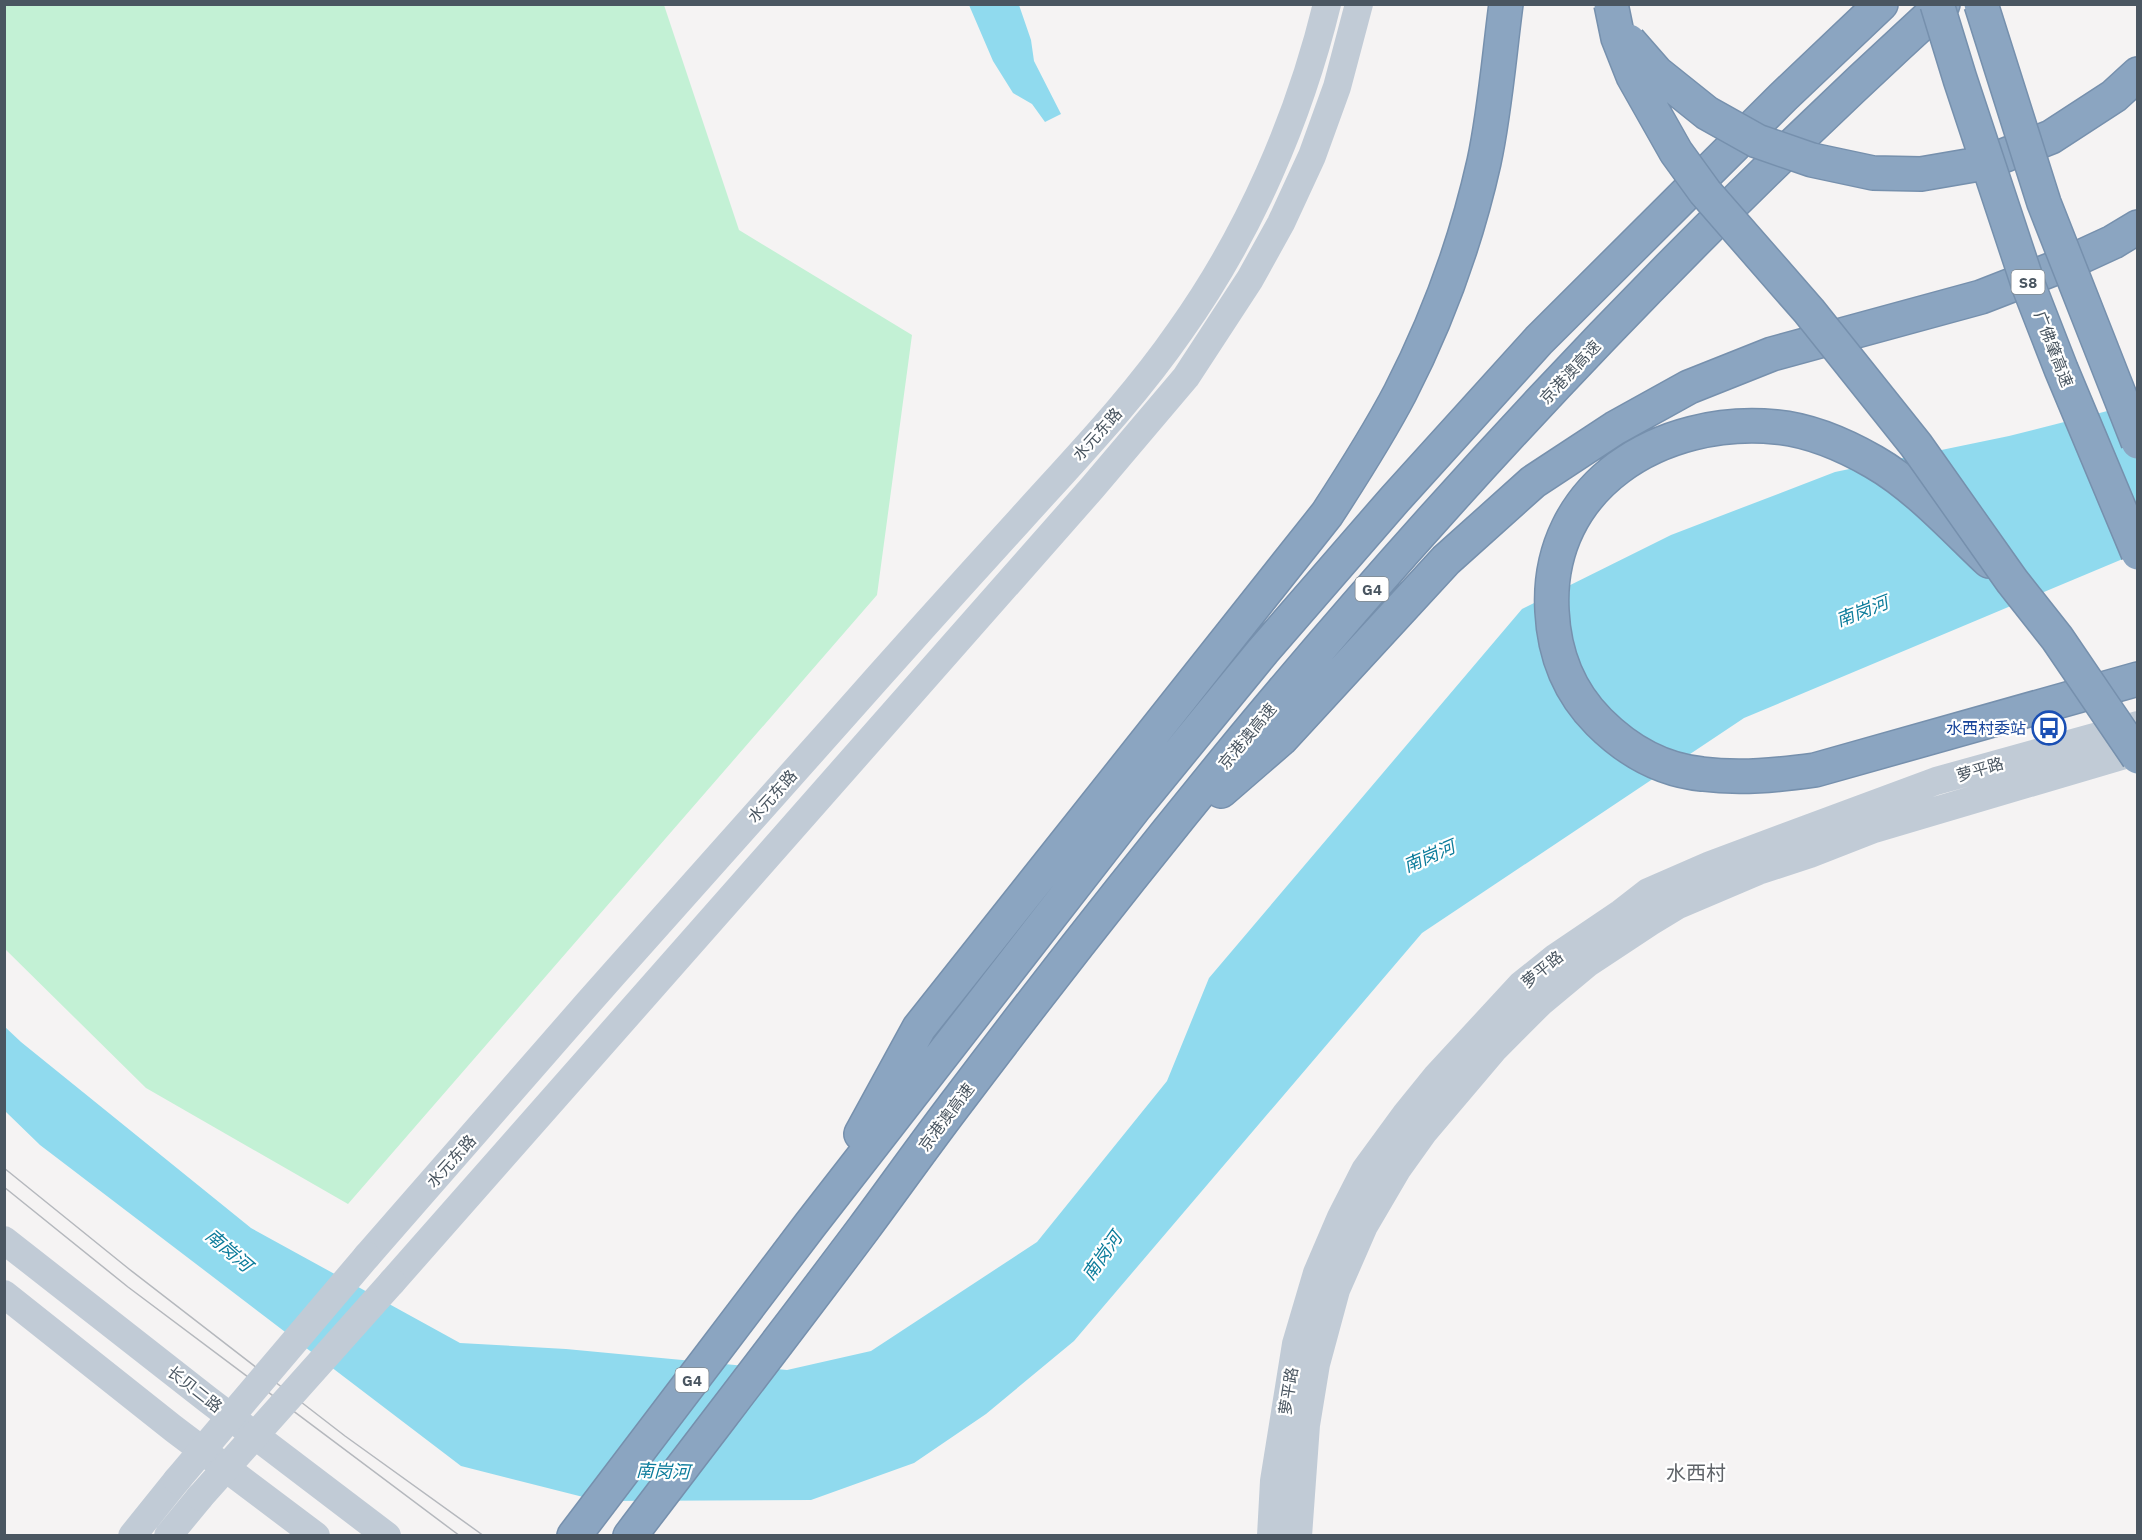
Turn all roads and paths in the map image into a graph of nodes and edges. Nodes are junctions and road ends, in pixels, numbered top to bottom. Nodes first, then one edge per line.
1 (1327, 4) edge
2 (1359, 4) edge
3 (1506, 4) edge
4 (1601, 4) edge
5 (1611, 4) edge
6 (1881, 4) edge
7 (1937, 4) edge
8 (1943, 4) edge
9 (1981, 4) edge
10 (2138, 74) edge
11 (2138, 227) edge
12 (2138, 442) edge
13 (2138, 553) edge
14 (2012, 581) junction
15 (2138, 679) edge
16 (2138, 725) edge
17 (2138, 751) edge
18 (2138, 758) edge
19 (1150, 854) junction
20 (810, 1225) junction
21 (4, 1240) edge
22 (4, 1294) edge
23 (132, 1536) edge
24 (168, 1536) edge
25 (316, 1536) edge
26 (387, 1536) edge
27 (574, 1536) edge
28 (630, 1536) edge
29 (1271, 1536) edge
30 (1298, 1536) edge

1 - 23 main road, 水元东路, bridge
2 - 24 main road, 水元东路, bridge
3 - 20 highway
4 - 10 highway, bridge
5 - 14 highway, bridge
6 - 20 highway, G4
7 - 13 highway, 广佛肇高速 / S8, bridge
8 - 19 highway, 京港澳高速 / G4
9 - 12 highway, S8, bridge
11 - 19 highway
14 - 15 highway, bridge
14 - 18 highway, bridge
16 - 29 main road, 萝平路
17 - 30 main road, 萝平路
19 - 28 highway, 京港澳高速 / G4
20 - 27 highway, G4
21 - 26 main road, 长贝二路
22 - 25 main road

